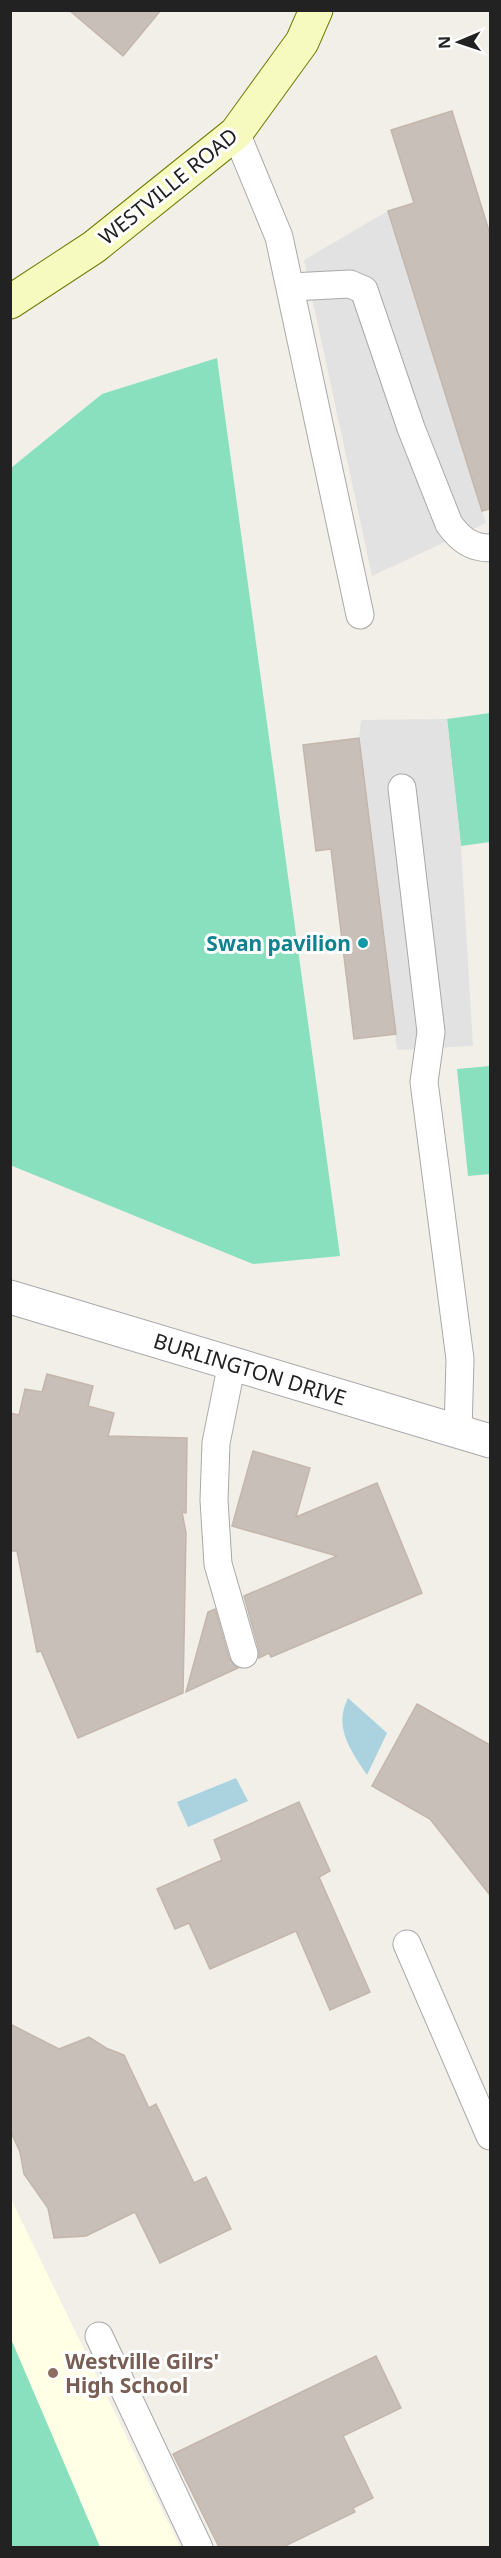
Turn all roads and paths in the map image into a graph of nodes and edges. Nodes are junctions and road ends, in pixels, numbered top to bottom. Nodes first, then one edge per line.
1 (316, 10) edge
2 (236, 133) junction
3 (291, 287) junction
4 (10, 302) edge
5 (490, 548) edge
6 (360, 615) dead end
7 (402, 788) dead end
8 (10, 1297) edge
9 (232, 1363) junction
10 (458, 1432) junction
11 (490, 1441) edge
12 (244, 1654) dead end
13 (406, 1944) dead end
14 (490, 2136) edge
15 (99, 2336) dead end
16 (199, 2547) edge

1 - 2 street, WESTVILLE ROAD
2 - 3 lane
2 - 4 street, WESTVILLE ROAD
3 - 5 lane
3 - 6 lane
7 - 10 lane
8 - 9 street, BURLINGTON DRIVE
9 - 10 street, BURLINGTON DRIVE
9 - 12 lane
10 - 11 street, BURLINGTON DRIVE
13 - 14 lane
15 - 16 lane

